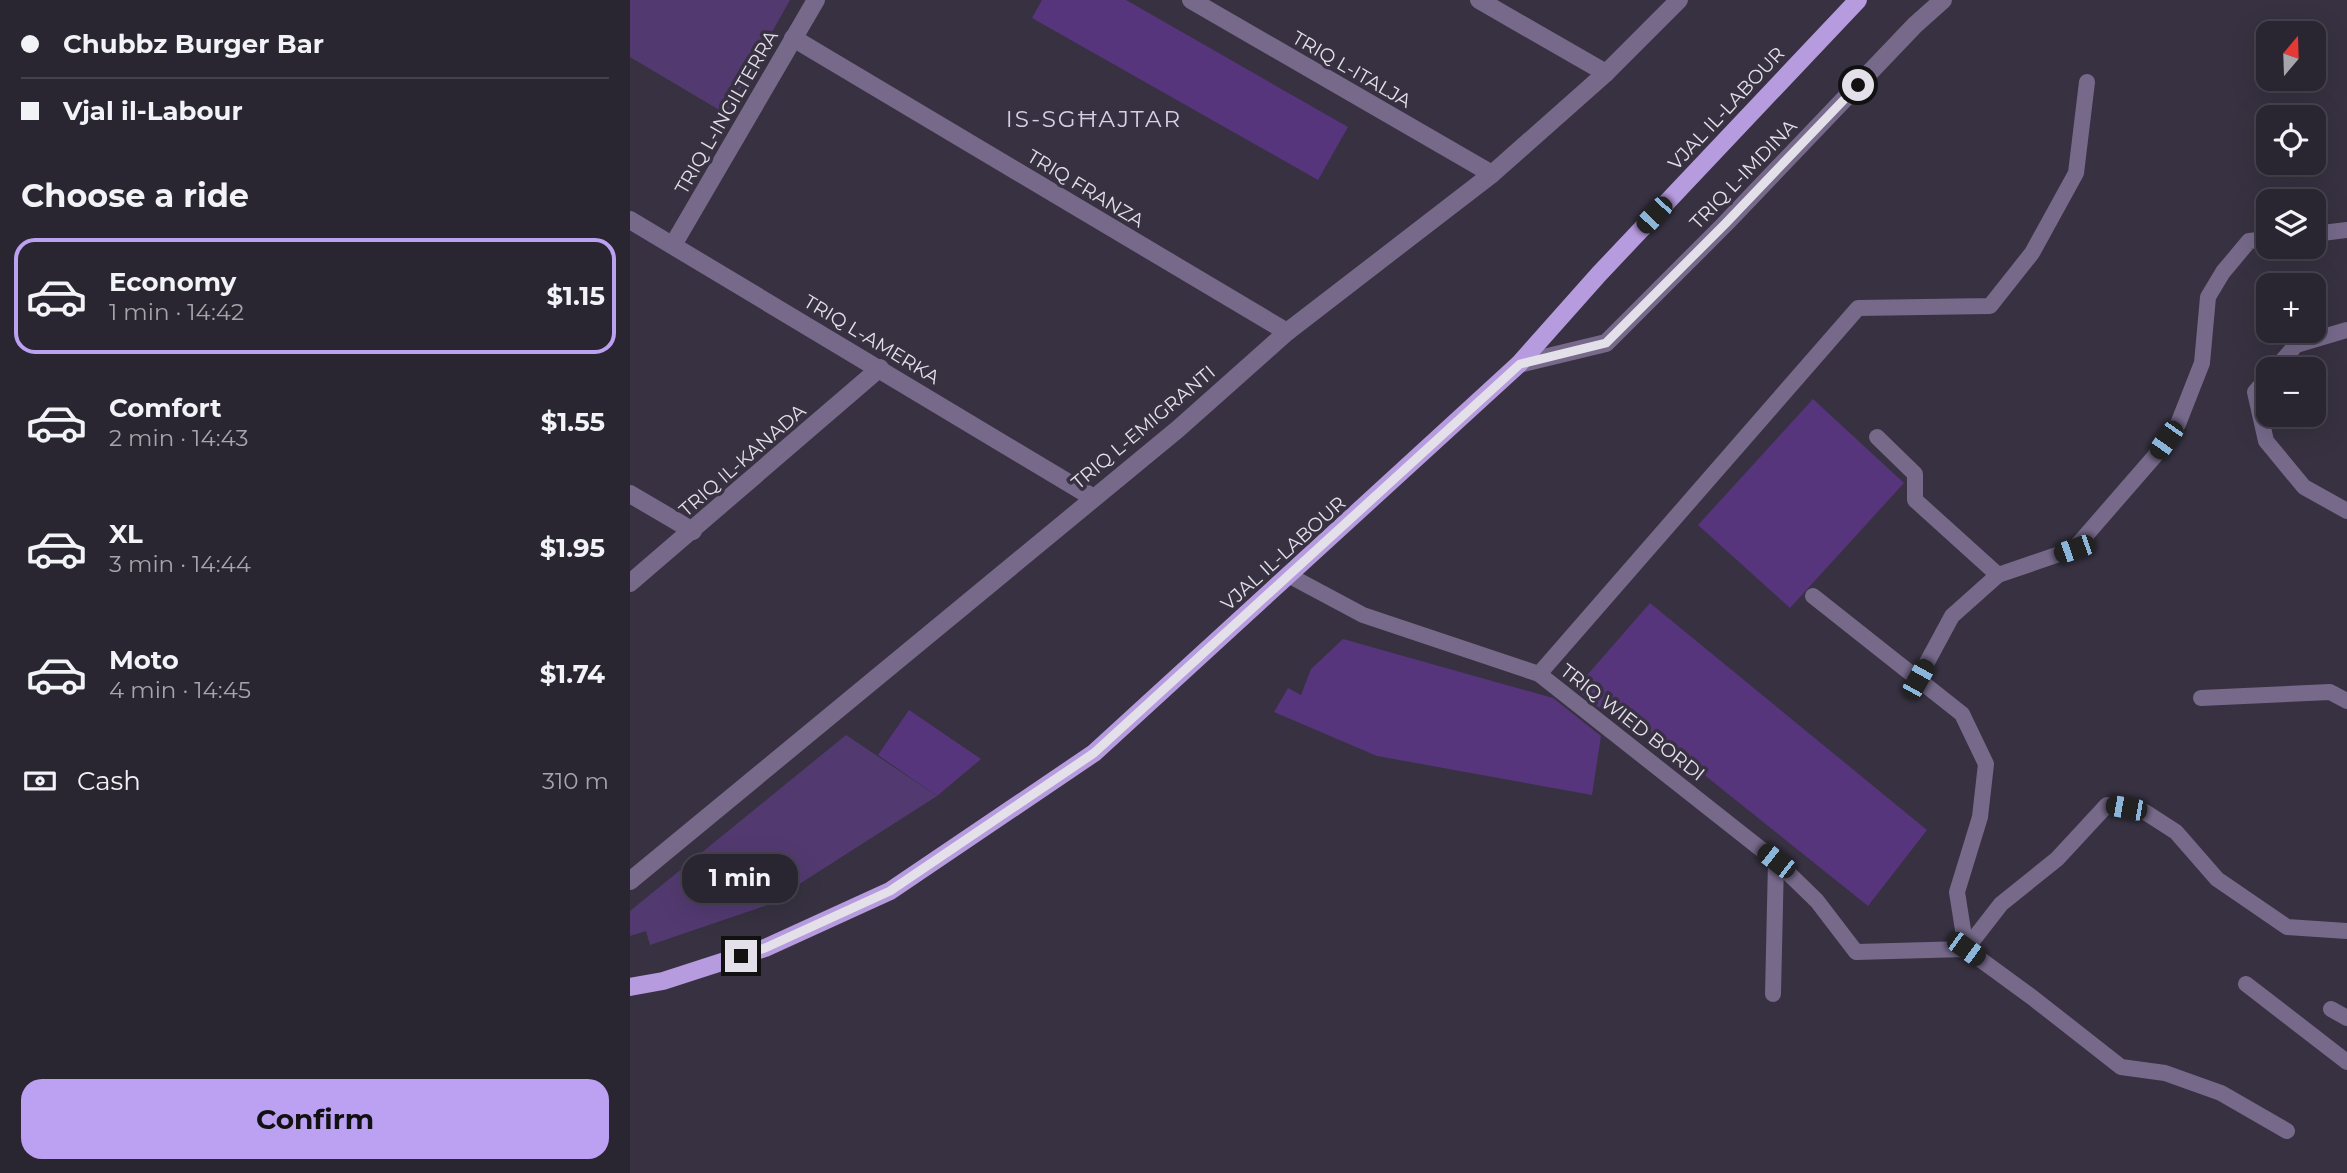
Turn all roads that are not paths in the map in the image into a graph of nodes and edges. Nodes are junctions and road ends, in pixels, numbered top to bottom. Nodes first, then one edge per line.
1 (816, 0) edge
2 (1191, 0) edge
3 (1479, 0) edge
4 (1679, 0) edge
5 (1858, 0) edge
6 (1943, 0) edge
7 (793, 38) junction
8 (1606, 73) junction
9 (2087, 82) dead end
10 (1492, 174) junction
11 (630, 220) edge
12 (2347, 230) edge
13 (2326, 233) edge
14 (2256, 240) edge
15 (673, 245) junction
16 (2347, 330) edge
17 (1287, 332) junction
18 (2286, 357) edge
19 (1520, 364) junction
20 (880, 368) junction
21 (2263, 427) edge
22 (1877, 437) dead end
23 (630, 494) edge
24 (1092, 497) junction
25 (2347, 510) edge
26 (693, 531) junction
27 (1998, 575) junction
28 (1290, 576) junction
29 (630, 583) edge
30 (1813, 596) dead end
31 (1539, 674) junction
32 (1918, 679) junction
33 (2201, 698) dead end
34 (2347, 701) edge
35 (1776, 861) junction
36 (630, 881) edge
37 (2347, 931) edge
38 (1966, 949) junction
39 (2246, 984) dead end
40 (630, 987) edge
41 (1773, 994) dead end
42 (2331, 1009) dead end
43 (2347, 1018) edge
44 (2347, 1062) edge
45 (2287, 1131) dead end

1 - 7 street, TRIQ L-INGILTERRA
2 - 10 street, TRIQ L-ITALJA
3 - 8 street
4 - 8 street, TRIQ L-EMIGRANTI
5 - 19 main road, VJAL IL-LABOUR
6 - 19 street, TRIQ L-IMDINA
7 - 15 street, TRIQ L-INGILTERRA
7 - 17 street, TRIQ FRANZA
8 - 10 street, TRIQ L-EMIGRANTI
9 - 31 lane
10 - 17 street, TRIQ L-EMIGRANTI
11 - 15 street, TRIQ L-AMERKA
12 - 13 lane
14 - 27 lane
15 - 20 street, TRIQ L-AMERKA
16 - 18 lane
17 - 24 street, TRIQ L-EMIGRANTI
19 - 28 main road, VJAL IL-LABOUR
20 - 24 street, TRIQ L-AMERKA
20 - 26 street, TRIQ IL-KANADA
21 - 25 lane
22 - 27 lane
23 - 26 street
24 - 36 street, TRIQ L-EMIGRANTI
26 - 29 street, TRIQ IL-KANADA
27 - 32 lane
28 - 31 lane, TRIQ WIED BORDI
28 - 40 main road, VJAL IL-LABOUR
30 - 32 lane
31 - 35 lane, TRIQ WIED BORDI
32 - 38 lane
33 - 34 lane
35 - 38 lane, TRIQ WIED BORDI
35 - 41 lane
37 - 38 lane
38 - 45 lane
39 - 44 lane
42 - 43 lane

